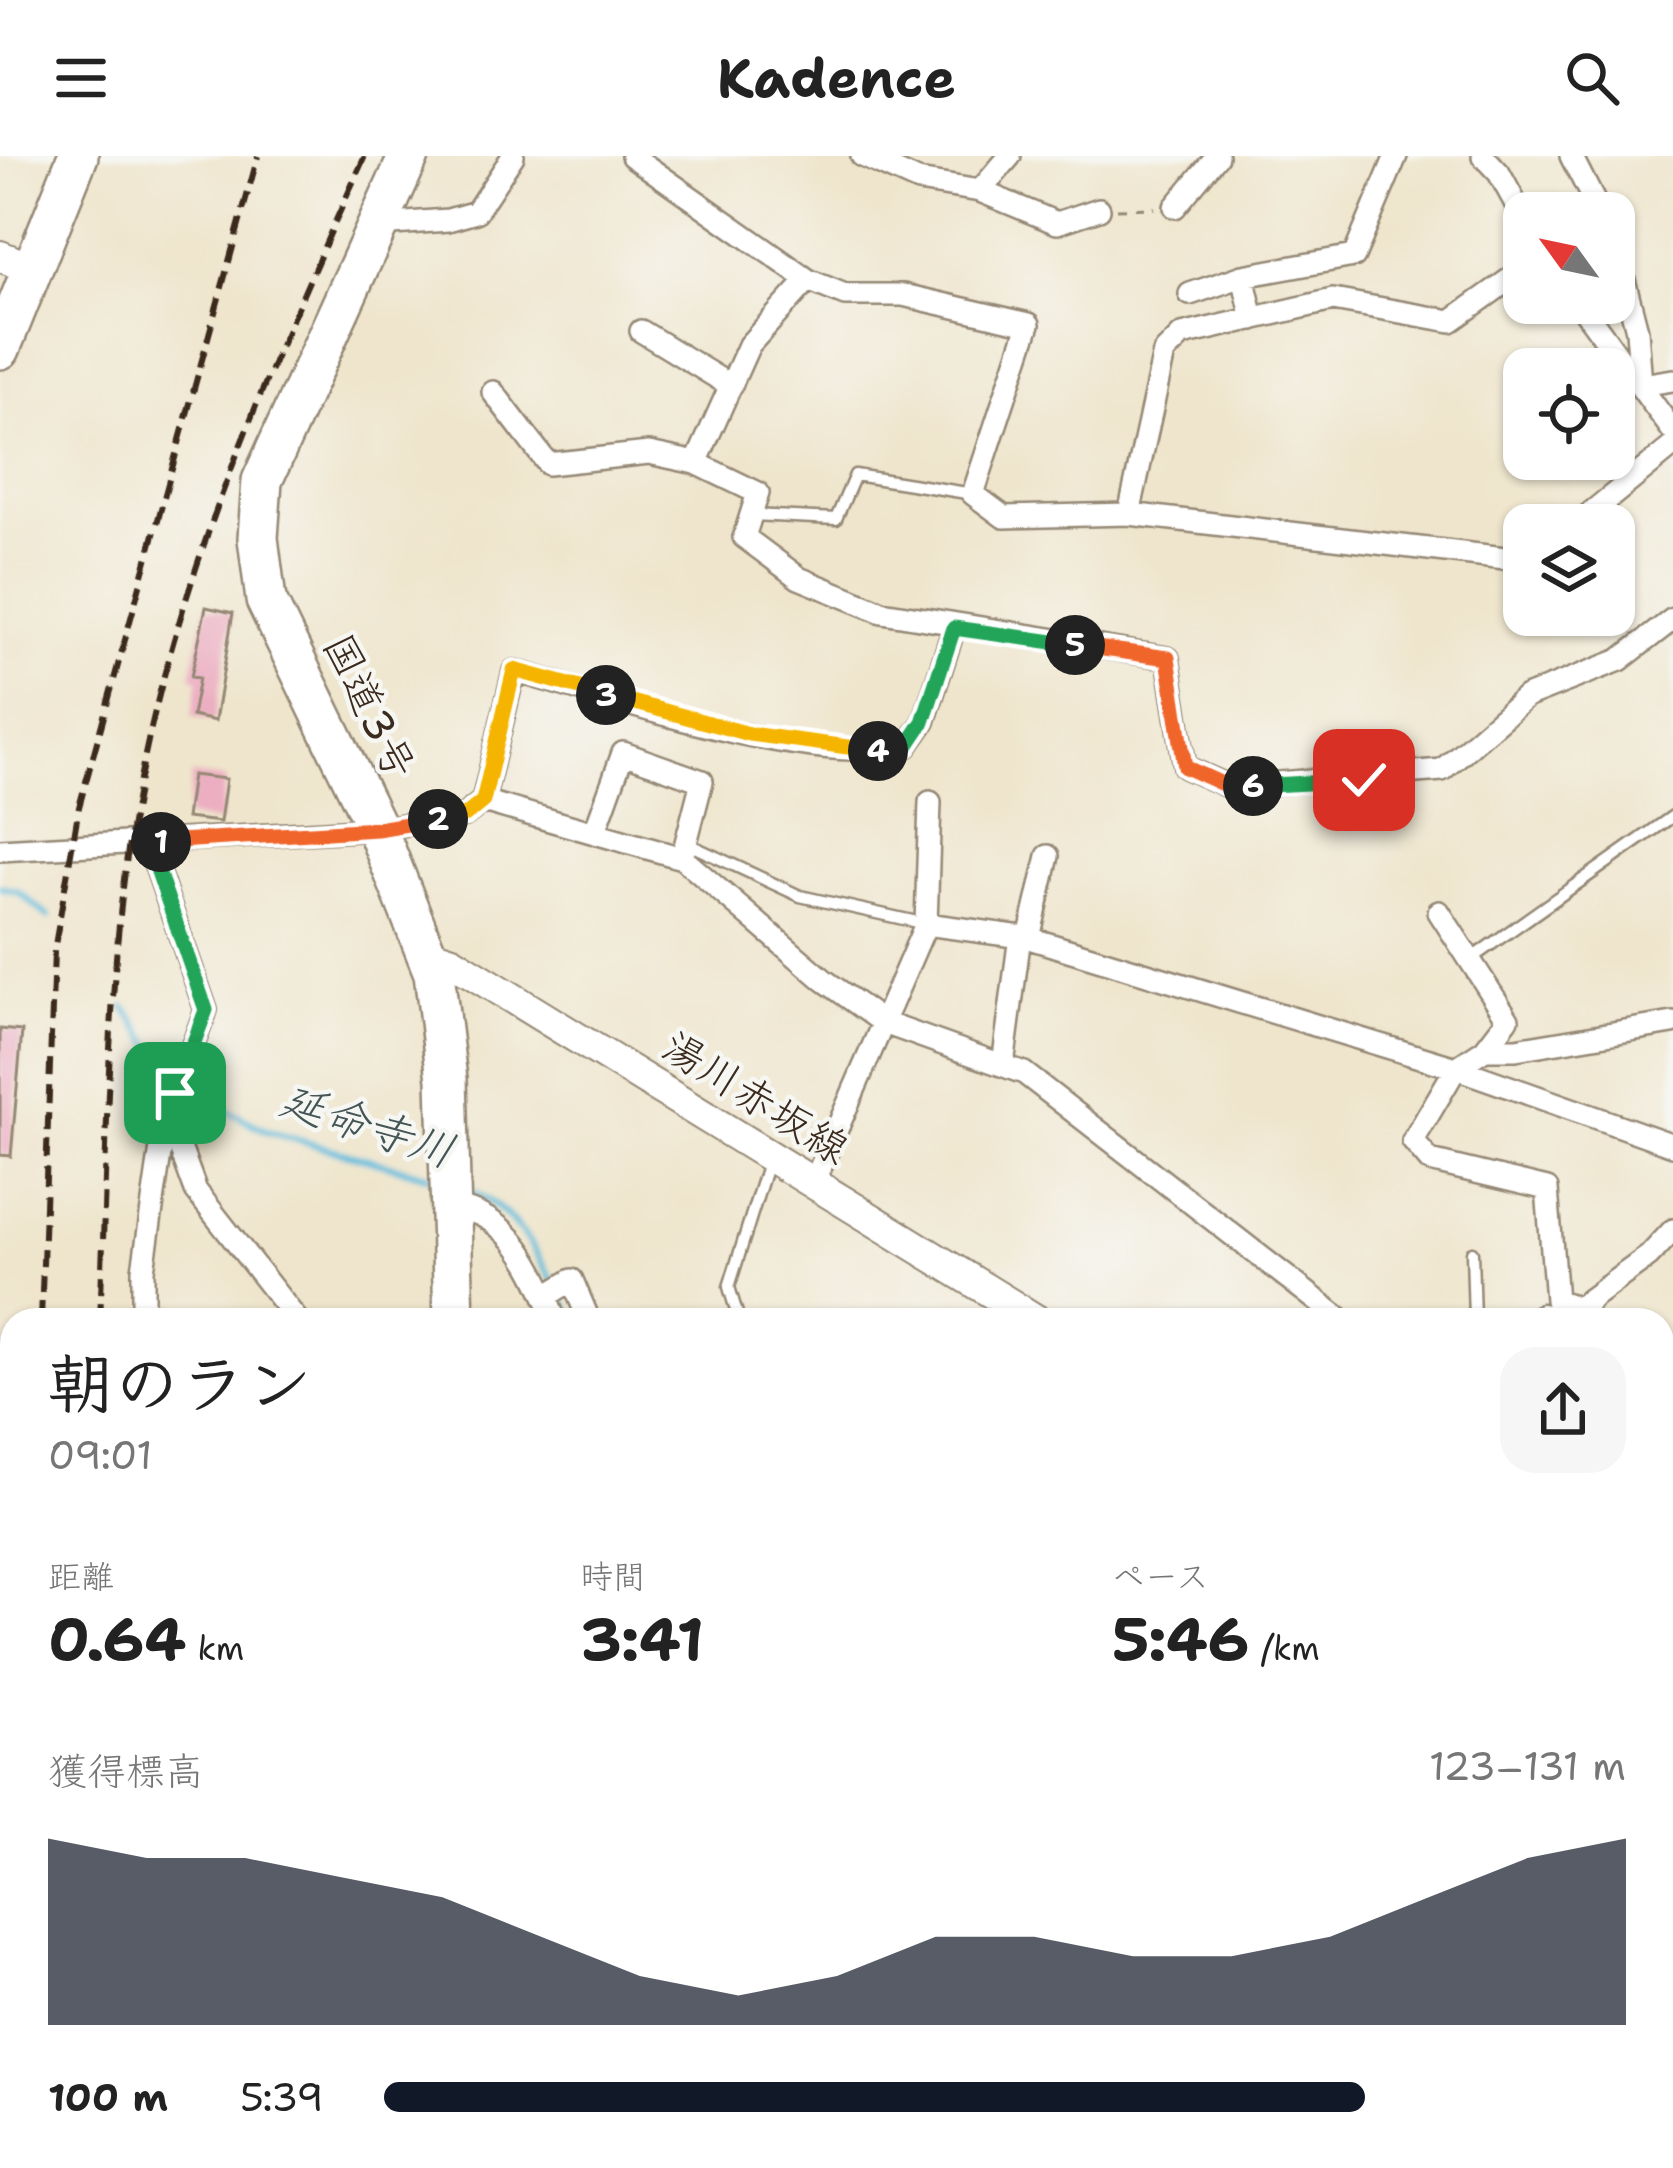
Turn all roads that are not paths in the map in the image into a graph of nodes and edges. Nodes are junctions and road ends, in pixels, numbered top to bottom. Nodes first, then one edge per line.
1 (52, 156) edge
2 (78, 156) edge
3 (410, 156) edge
4 (513, 156) edge
5 (632, 156) edge
6 (862, 156) edge
7 (1010, 156) edge
8 (1217, 156) edge
9 (1396, 156) edge
10 (1483, 156) edge
11 (1571, 156) edge
12 (980, 191) junction
13 (1506, 192) edge
14 (1589, 192) edge
15 (1175, 207) road end
16 (1099, 209) road end
17 (379, 225) junction
18 (10, 267) edge
19 (1244, 276) junction
20 (808, 280) junction
21 (1503, 284) edge
22 (1190, 293) dead end
23 (1253, 319) junction
24 (1595, 324) edge
25 (1634, 324) edge
26 (641, 331) dead end
27 (0, 349) edge
28 (1673, 380) edge
29 (1641, 385) junction
30 (731, 386) junction
31 (493, 392) dead end
32 (1673, 431) edge
33 (1673, 446) edge
34 (696, 464) junction
35 (974, 494) junction
36 (1602, 504) edge
37 (1129, 514) junction
38 (752, 515) junction
39 (1503, 558) edge
40 (1673, 619) edge
41 (954, 628) junction
42 (483, 801) junction
43 (929, 802) dead end
44 (1673, 815) edge
45 (377, 829) junction
46 (595, 830) junction
47 (148, 843) junction
48 (0, 850) edge
49 (684, 850) junction
50 (1048, 856) dead end
51 (1439, 912) dead end
52 (926, 924) junction
53 (1024, 937) junction
54 (428, 953) junction
55 (1472, 958) junction
56 (884, 1023) junction
57 (1673, 1023) edge
58 (1485, 1049) junction
59 (1003, 1065) junction
60 (1456, 1068) junction
61 (171, 1123) junction
62 (1673, 1144) edge
63 (770, 1155) junction
64 (814, 1182) junction
65 (452, 1188) junction
66 (1673, 1230) edge
67 (1472, 1252) dead end
68 (1600, 1292) junction
69 (546, 1296) junction
70 (142, 1308) edge
71 (288, 1308) edge
72 (454, 1308) edge
73 (550, 1308) edge
74 (584, 1308) edge
75 (735, 1308) edge
76 (1014, 1308) edge
77 (1327, 1308) edge
78 (1474, 1308) edge
79 (1591, 1308) edge

1 - 18 highway
2 - 18 highway
3 - 17 highway, 国道3号
4 - 17 street
5 - 20 street
6 - 12 street
7 - 12 street
8 - 15 street
9 - 19 street
10 - 13 street
11 - 14 street
12 - 16 street
17 - 45 highway, 国道3号
18 - 27 highway
19 - 22 street
19 - 23 street
20 - 30 street
20 - 35 street
21 - 23 street
23 - 37 street
24 - 29 street
25 - 29 street
26 - 30 street
28 - 29 street
29 - 32 street
30 - 34 street
31 - 34 street
33 - 36 street
34 - 38 street
35 - 37 street
35 - 38 lane
37 - 39 street
38 - 41 street
40 - 41 street
41 - 42 street
42 - 45 street
42 - 46 street
43 - 52 street
44 - 55 lane
45 - 47 street
45 - 54 highway, 国道3号
46 - 49 street
46 - 49 street
47 - 48 street
47 - 61 street
49 - 52 lane
49 - 56 street
50 - 53 street
51 - 55 street
52 - 53 street
52 - 56 street
53 - 59 street
53 - 60 street
54 - 63 main road, 湯川赤坂線
54 - 65 highway, 国道3号
55 - 58 street
56 - 59 street
56 - 64 street
57 - 58 street
58 - 60 street
59 - 77 street
60 - 62 street
60 - 68 street
61 - 70 street
61 - 71 street
63 - 64 main road, 湯川赤坂線
63 - 75 lane
64 - 76 main road, 湯川赤坂線
65 - 69 street
65 - 72 highway, 国道3号
66 - 68 street
67 - 78 lane
68 - 79 lane
69 - 73 street
69 - 74 street

